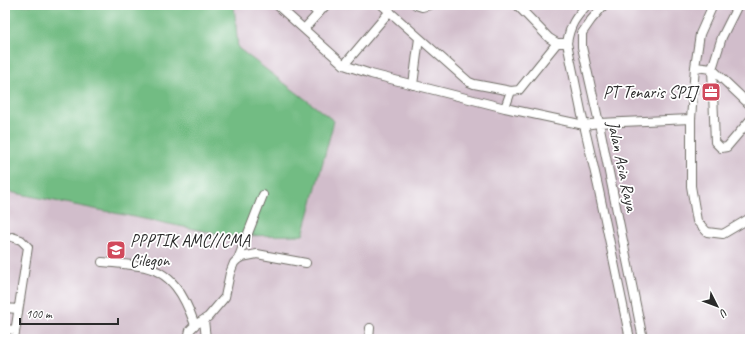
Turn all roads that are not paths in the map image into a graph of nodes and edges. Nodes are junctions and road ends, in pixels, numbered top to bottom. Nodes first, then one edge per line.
1 (277, 5) edge
2 (309, 5) edge
3 (326, 5) edge
4 (382, 5) edge
5 (416, 5) edge
6 (430, 5) edge
7 (517, 5) edge
8 (587, 5) edge
9 (604, 5) edge
10 (713, 5) edge
11 (738, 5) edge
12 (390, 12) junction
13 (318, 14) junction
14 (304, 29) junction
15 (419, 38) junction
16 (557, 43) junction
17 (568, 43) junction
18 (344, 64) junction
19 (695, 67) junction
20 (712, 70) junction
21 (413, 85) junction
22 (511, 91) junction
23 (750, 105) edge
24 (505, 108) junction
25 (690, 119) junction
26 (750, 120) edge
27 (599, 123) junction
28 (584, 125) junction
29 (611, 183) junction
30 (598, 186) junction
31 (262, 194) dead end
32 (617, 214) junction
33 (604, 217) junction
34 (750, 218) edge
35 (12, 237) dead end
36 (238, 259) junction
37 (102, 262) dead end
38 (306, 263) dead end
39 (5, 308) edge
40 (18, 308) junction
41 (204, 320) junction
42 (195, 325) junction
43 (370, 328) dead end
44 (5, 329) edge
45 (15, 330) junction
46 (14, 339) edge
47 (188, 339) edge
48 (206, 339) edge
49 (369, 339) edge
50 (630, 339) edge
51 (643, 339) edge

1 - 14 lane
2 - 13 lane
3 - 13 lane
4 - 12 lane
5 - 6 lane
7 - 16 lane
8 - 17 lane, Jalan Asia Raya
9 - 27 lane, Jalan Asia Raya
10 - 19 lane
11 - 20 lane
12 - 15 lane
12 - 18 lane
13 - 14 lane
14 - 18 lane
15 - 21 lane
15 - 22 lane
16 - 17 lane
16 - 22 lane
17 - 28 lane, Jalan Asia Raya
18 - 21 lane
19 - 20 lane
19 - 25 lane
20 - 23 lane
20 - 26 lane
21 - 24 lane
22 - 24 lane
24 - 28 lane
25 - 27 lane
25 - 34 lane
27 - 28 lane
27 - 29 lane, Jalan Asia Raya
28 - 30 lane, Jalan Asia Raya
29 - 30 lane
29 - 32 lane, Jalan Asia Raya
30 - 33 lane, Jalan Asia Raya
31 - 36 lane
32 - 33 lane
32 - 51 lane, Jalan Asia Raya
33 - 50 lane, Jalan Asia Raya
35 - 40 lane
36 - 38 lane
36 - 41 lane
37 - 42 lane
39 - 40 lane
40 - 45 lane
41 - 42 lane
41 - 48 lane
42 - 47 lane
43 - 49 lane
44 - 45 lane
45 - 46 lane

